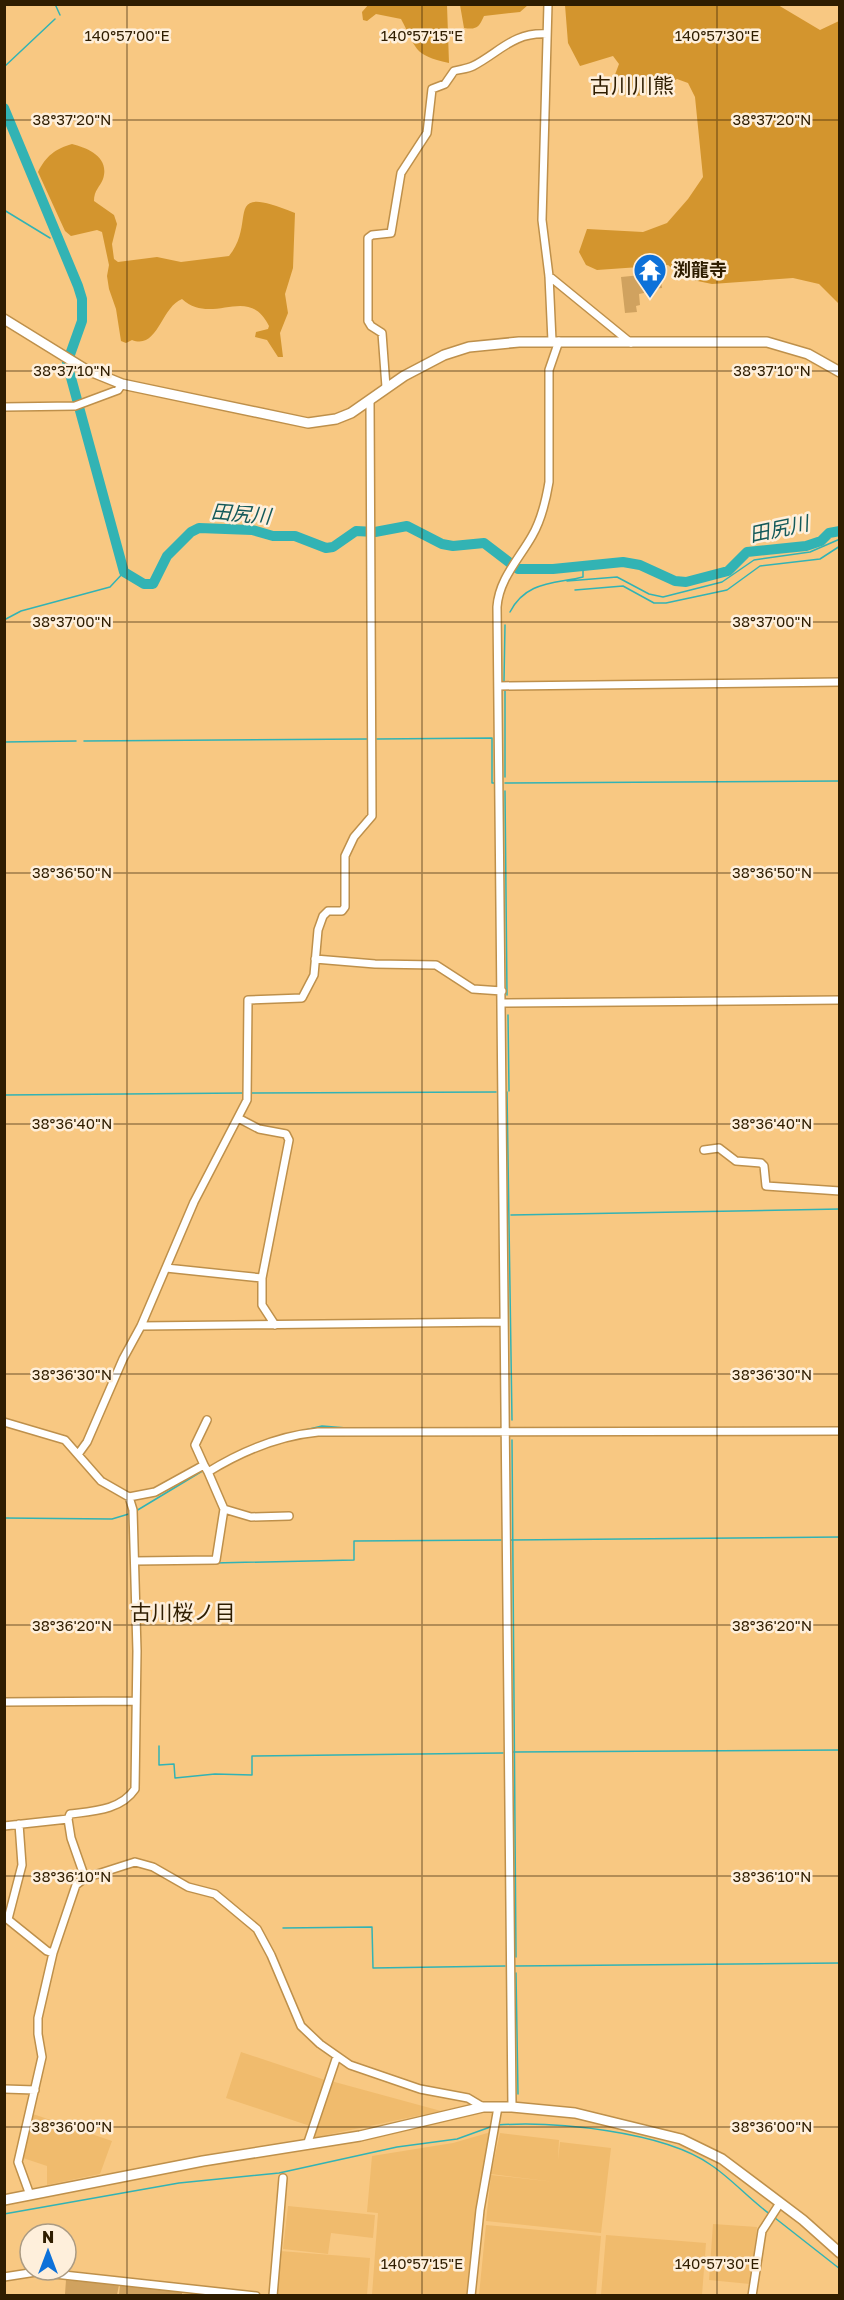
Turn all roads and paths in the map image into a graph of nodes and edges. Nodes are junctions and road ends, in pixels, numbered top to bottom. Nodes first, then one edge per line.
1 (548, 4) edge
2 (547, 34) junction
3 (549, 276) junction
4 (4, 319) edge
5 (555, 341) junction
6 (631, 343) junction
7 (840, 372) edge
8 (122, 384) junction
9 (386, 387) junction
10 (370, 402) junction
11 (4, 407) edge
12 (840, 682) edge
13 (499, 686) junction
14 (315, 959) junction
15 (502, 991) junction
16 (840, 1000) edge
17 (503, 1003) junction
18 (238, 1118) junction
19 (704, 1150) dead end
20 (840, 1191) edge
21 (166, 1268) junction
22 (262, 1278) junction
23 (504, 1323) junction
24 (275, 1325) junction
25 (141, 1326) junction
26 (207, 1420) dead end
27 (4, 1422) edge
28 (840, 1431) edge
29 (505, 1433) junction
30 (79, 1453) junction
31 (206, 1468) junction
32 (129, 1497) junction
33 (224, 1509) junction
34 (289, 1516) dead end
35 (135, 1562) junction
36 (136, 1701) junction
37 (4, 1702) edge
38 (68, 1819) junction
39 (19, 1824) junction
40 (4, 1826) edge
41 (85, 1878) junction
42 (6, 1918) edge
43 (53, 1953) junction
44 (337, 2056) junction
45 (4, 2089) edge
46 (35, 2090) junction
47 (498, 2107) junction
48 (512, 2107) junction
49 (483, 2108) junction
50 (307, 2145) junction
51 (283, 2178) dead end
52 (30, 2195) junction
53 (4, 2200) edge
54 (777, 2207) junction
55 (840, 2253) edge
56 (4, 2277) edge
57 (256, 2295) edge
58 (273, 2295) edge
59 (471, 2295) edge
60 (752, 2295) edge

1 - 2 street
2 - 3 street
2 - 9 street
3 - 5 street
3 - 6 street
4 - 8 street
5 - 6 street
5 - 9 street
5 - 13 street
6 - 7 street
8 - 10 street
8 - 11 street
9 - 10 street
10 - 14 street
12 - 13 street
13 - 15 street
14 - 15 street
14 - 18 street
15 - 17 street
16 - 17 street
17 - 23 street
18 - 21 street
18 - 22 street
19 - 20 street
21 - 22 street
21 - 25 street
22 - 24 street
23 - 24 street
23 - 29 street
24 - 25 street
25 - 30 street
26 - 31 street
27 - 30 street
28 - 29 street
29 - 31 street
29 - 48 street
30 - 32 street
31 - 32 street
31 - 33 street
32 - 35 street
33 - 34 street
33 - 35 street
35 - 36 street
36 - 37 street
36 - 38 street
38 - 39 street
38 - 41 street
39 - 40 street
39 - 42 street
41 - 43 street
41 - 44 street
42 - 43 street
43 - 46 street
44 - 49 street
44 - 50 street
45 - 46 street
46 - 52 street
47 - 48 street
47 - 49 street
47 - 59 street
48 - 54 street
49 - 50 street
50 - 52 street
51 - 58 street
52 - 53 street
54 - 55 street
54 - 60 street
56 - 57 street

